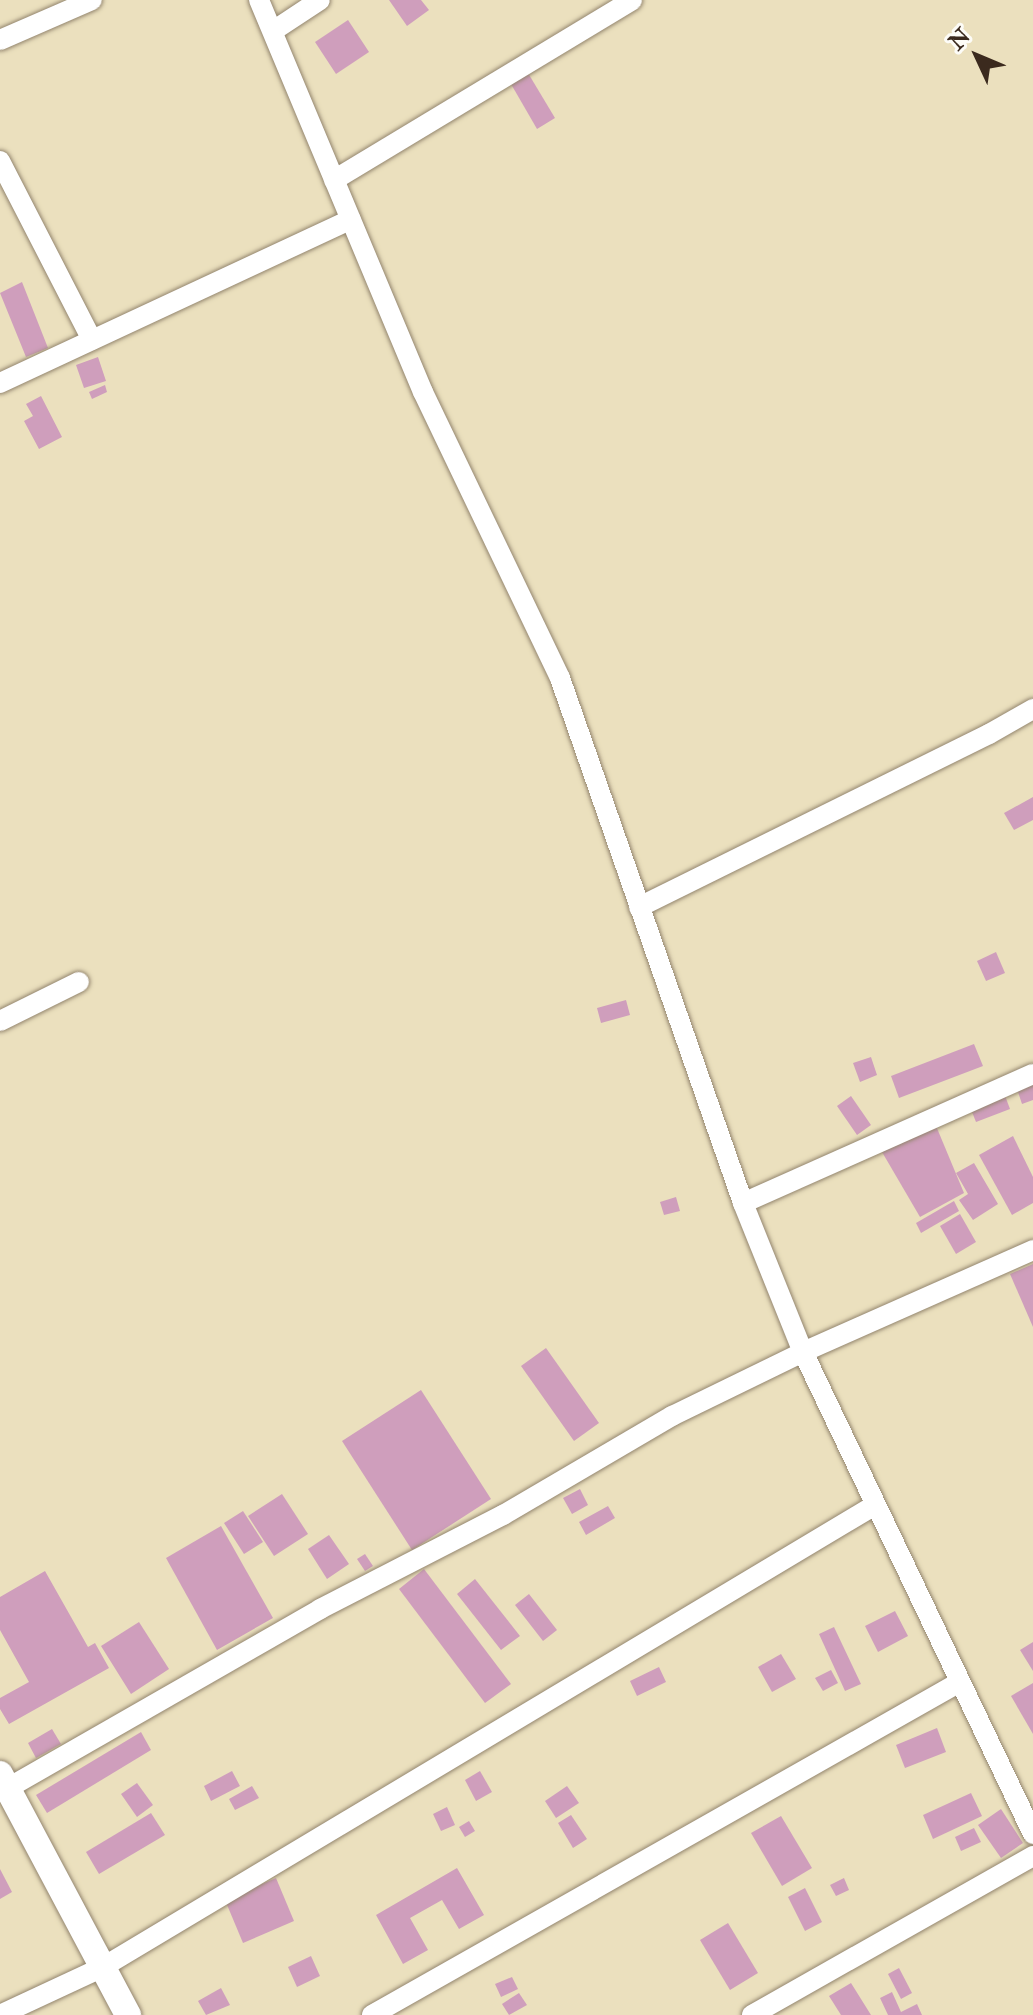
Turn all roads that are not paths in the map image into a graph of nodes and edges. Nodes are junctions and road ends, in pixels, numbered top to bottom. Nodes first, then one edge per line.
1 (92, 0) edge
2 (259, 0) edge
3 (320, 0) edge
4 (632, 0) edge
5 (273, 31) junction
6 (0, 40) edge
7 (0, 161) edge
8 (334, 180) junction
9 (351, 219) junction
10 (92, 340) junction
11 (0, 383) edge
12 (1033, 709) edge
13 (639, 907) junction
14 (79, 982) dead end
15 (0, 1021) edge
16 (1033, 1074) edge
17 (743, 1203) junction
18 (1033, 1250) edge
19 (803, 1352) junction
20 (875, 1505) junction
21 (958, 1683) junction
22 (4, 1781) edge
23 (1033, 1834) edge
24 (1033, 1856) edge
25 (103, 1967) junction
26 (0, 2015) edge
27 (128, 2015) edge
28 (372, 2015) edge
29 (752, 2015) edge

1 - 6 street
2 - 5 street
3 - 5 street
4 - 8 street
5 - 8 street
7 - 10 street
8 - 9 street
9 - 10 street
9 - 13 street
10 - 11 street
12 - 13 street
13 - 17 street
14 - 15 street
16 - 17 street
17 - 19 street
18 - 19 street
19 - 20 street
19 - 22 street
20 - 21 street
20 - 25 street
21 - 23 street
21 - 28 street
22 - 25 street
24 - 29 street
25 - 26 street
25 - 27 street

